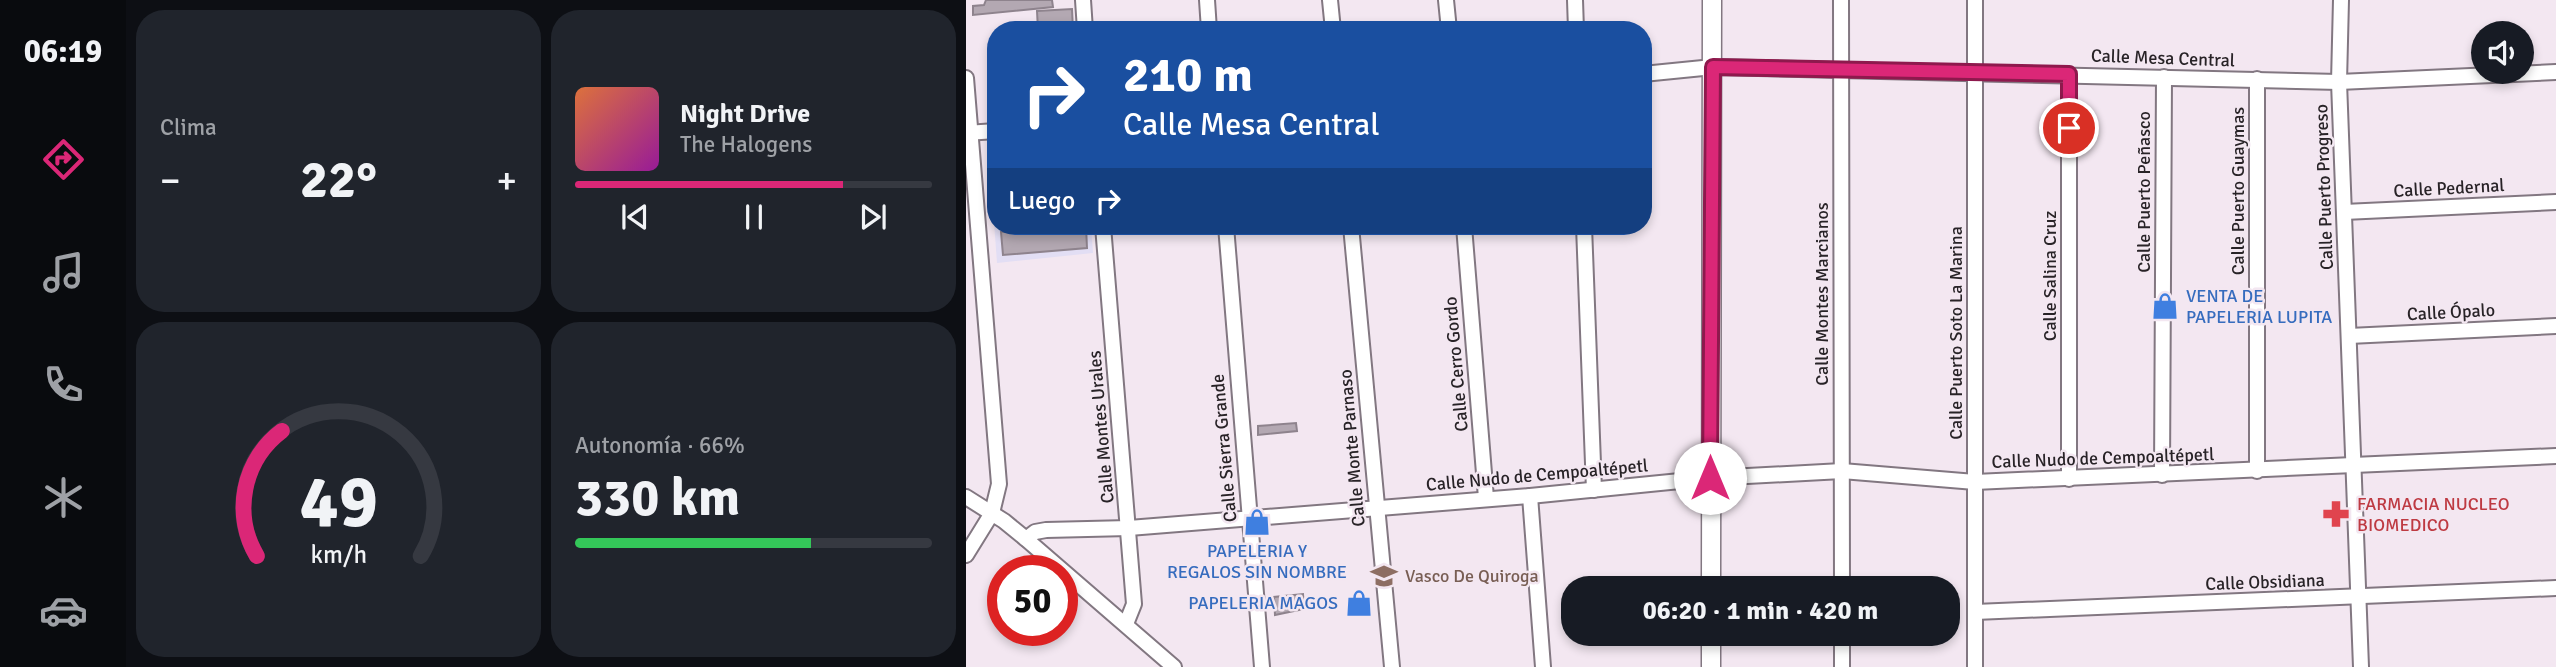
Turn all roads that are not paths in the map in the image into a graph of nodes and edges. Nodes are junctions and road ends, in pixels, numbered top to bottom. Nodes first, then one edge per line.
1 (1083, 0) edge
2 (1207, 0) edge
3 (1330, 0) edge
4 (1446, 0) edge
5 (1575, 0) edge
6 (1712, 0) edge
7 (1841, 0) edge
8 (1975, 0) edge
9 (2341, 0) edge
10 (1084, 21) edge
11 (1208, 21) edge
12 (1332, 21) edge
13 (1447, 21) edge
14 (1576, 21) edge
15 (1713, 67) junction
16 (1842, 70) junction
17 (1975, 72) junction
18 (2556, 72) edge
19 (1652, 73) edge
20 (2069, 74) junction
21 (2164, 77) junction
22 (966, 78) edge
23 (2258, 79) junction
24 (2339, 82) junction
25 (987, 132) edge
26 (968, 133) edge
27 (2556, 202) edge
28 (2344, 212) junction
29 (1103, 235) edge
30 (1227, 235) edge
31 (1352, 235) edge
32 (1465, 235) edge
33 (1584, 235) edge
34 (2556, 326) edge
35 (2349, 336) junction
36 (2556, 456) edge
37 (2354, 466) junction
38 (1842, 471) junction
39 (2257, 471) junction
40 (2162, 475) junction
41 (1710, 478) junction
42 (2069, 478) junction
43 (1975, 482) junction
44 (1594, 490) junction
45 (1530, 496) junction
46 (966, 497) edge
47 (1486, 498) junction
48 (1377, 508) junction
49 (992, 513) junction
50 (1249, 517) junction
51 (1129, 528) junction
52 (1026, 539) junction
53 (966, 555) edge
54 (1711, 576) edge
55 (1842, 576) edge
56 (2556, 588) edge
57 (2358, 597) junction
58 (1975, 612) junction
59 (1126, 624) junction
60 (1711, 646) edge
61 (1842, 646) edge
62 (1174, 667) edge
63 (1262, 667) edge
64 (1392, 667) edge
65 (1543, 667) edge
66 (1712, 667) edge
67 (1842, 667) edge
68 (1975, 667) edge
69 (2361, 667) edge

1 - 10 street
2 - 11 street
3 - 12 street
4 - 13 street
5 - 14 street
6 - 15 main road
7 - 16 street, Calle Montes Marcianos
8 - 17 street, Calle Puerto Soto La Marina
9 - 24 street, Calle Puerto Progreso
15 - 16 street, Calle Mesa Central
15 - 19 street, Calle Mesa Central
15 - 41 main road
16 - 17 street, Calle Mesa Central
16 - 38 street, Calle Montes Marcianos
17 - 20 street, Calle Mesa Central
17 - 43 street, Calle Puerto Soto La Marina
18 - 24 street, Calle Mesa Central
20 - 21 street, Calle Mesa Central
20 - 42 street, Calle Salina Cruz
21 - 23 street, Calle Mesa Central
21 - 40 street, Calle Puerto Peñasco
22 - 26 street
23 - 24 street, Calle Mesa Central
23 - 39 street, Calle Puerto Guaymas
24 - 28 street, Calle Puerto Progreso
25 - 26 street
26 - 49 street
27 - 28 street, Calle Pedernal
28 - 35 street, Calle Puerto Progreso
29 - 51 street, Calle Montes Urales
30 - 50 street, Calle Sierra Grande
31 - 48 street, Calle Monte Parnaso
32 - 47 street, Calle Cerro Gordo
33 - 44 street
34 - 35 street, Calle Ópalo
35 - 37 street, Calle Puerto Progreso
36 - 37 street, Calle Nudo de Cempoaltépetl
37 - 39 street, Calle Nudo de Cempoaltépetl
37 - 57 street, Calle Puerto Progreso
38 - 41 street, Calle Nudo de Cempoaltépetl
38 - 43 street, Calle Nudo de Cempoaltépetl
38 - 55 street, Calle Montes Marcianos
39 - 40 street, Calle Nudo de Cempoaltépetl
40 - 42 street, Calle Nudo de Cempoaltépetl
41 - 44 street, Calle Nudo de Cempoaltépetl
41 - 54 main road
42 - 43 street, Calle Nudo de Cempoaltépetl
43 - 58 street, Calle Puerto Soto La Marina
44 - 45 street, Calle Nudo de Cempoaltépetl
45 - 47 street, Calle Nudo de Cempoaltépetl
45 - 65 street
46 - 49 street
47 - 48 street, Calle Nudo de Cempoaltépetl
48 - 50 street, Calle Nudo de Cempoaltépetl
48 - 64 street, Calle Monte Parnaso
49 - 52 street
49 - 53 street
50 - 51 street, Calle Nudo de Cempoaltépetl
50 - 63 street, Calle Sierra Grande
51 - 52 street, Calle Nudo de Cempoaltépetl
51 - 59 street, Calle Montes Urales
52 - 59 street
56 - 57 street, Calle Obsidiana
57 - 58 street, Calle Obsidiana
57 - 69 street, Calle Puerto Progreso
58 - 68 street, Calle Puerto Soto La Marina
59 - 62 street
60 - 66 main road
61 - 67 street

